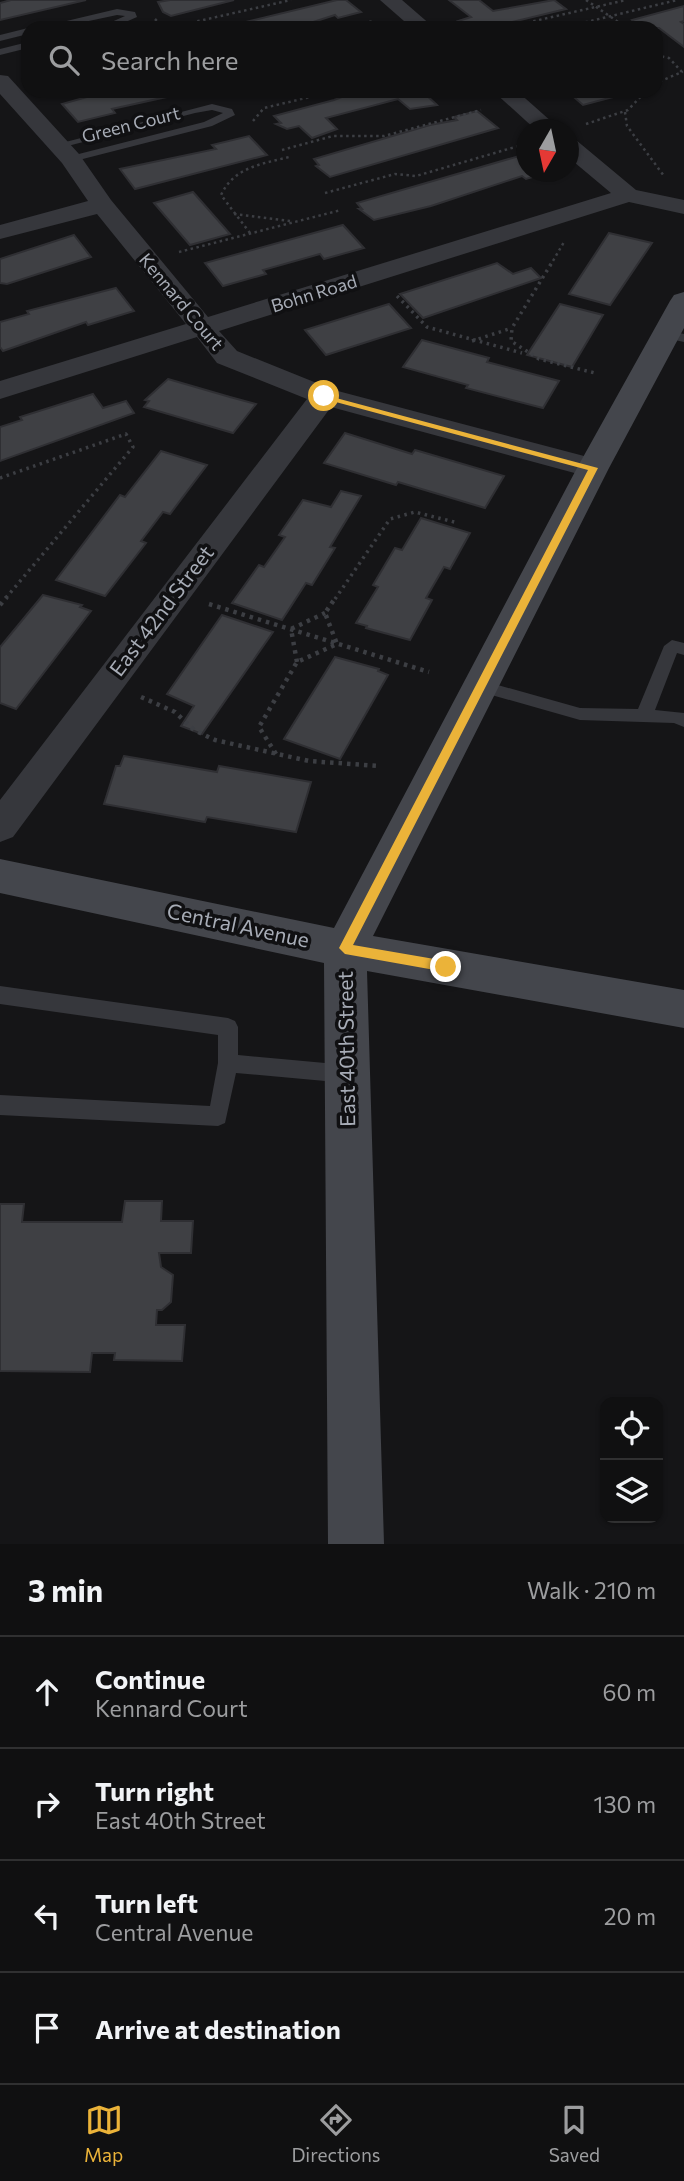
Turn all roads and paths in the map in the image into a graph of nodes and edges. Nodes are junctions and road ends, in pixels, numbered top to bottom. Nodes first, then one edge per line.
1 (290, 0) edge
2 (390, 0) edge
3 (586, 0) edge
4 (626, 0) edge
5 (677, 0) edge
6 (597, 8) junction
7 (611, 17) junction
8 (374, 20) dead end
9 (73, 21) edge
10 (127, 21) edge
11 (198, 21) edge
12 (370, 21) edge
13 (416, 21) edge
14 (537, 21) edge
15 (593, 21) edge
16 (616, 21) edge
17 (21, 33) edge
18 (0, 38) edge
19 (21, 47) edge
20 (0, 52) edge
21 (663, 56) edge
22 (683, 73) edge
23 (663, 80) edge
24 (0, 81) edge
25 (306, 98) edge
26 (512, 98) edge
27 (643, 98) edge
28 (481, 110) dead end
29 (625, 112) junction
30 (537, 119) edge
31 (253, 122) dead end
32 (586, 124) dead end
33 (516, 147) edge
34 (282, 150) dead end
35 (65, 152) junction
36 (579, 153) edge
37 (289, 157) dead end
38 (667, 180) dead end
39 (325, 193) dead end
40 (628, 195) junction
41 (102, 205) junction
42 (684, 207) edge
43 (341, 209) dead end
44 (234, 214) junction
45 (298, 221) junction
46 (0, 232) edge
47 (558, 232) dead end
48 (250, 233) junction
49 (175, 253) dead end
50 (395, 295) dead end
51 (684, 301) edge
52 (512, 328) junction
53 (202, 329) junction
54 (675, 336) edge
55 (471, 341) junction
56 (529, 355) junction
57 (595, 373) dead end
58 (0, 390) edge
59 (324, 396) junction
60 (593, 468) junction
61 (0, 478) edge
62 (458, 523) dead end
63 (204, 602) dead end
64 (0, 606) edge
65 (325, 613) junction
66 (291, 629) junction
67 (337, 644) junction
68 (684, 649) edge
69 (297, 662) junction
70 (429, 672) dead end
71 (480, 686) junction
72 (137, 695) dead end
73 (644, 716) junction
74 (684, 720) edge
75 (276, 754) junction
76 (379, 766) dead end
77 (0, 827) edge
78 (0, 876) edge
79 (345, 948) junction
80 (0, 995) edge
81 (684, 1009) edge
82 (228, 1063) junction
83 (347, 1074) junction
84 (0, 1105) edge
85 (356, 1544) edge

1 - 11 path
2 - 13 street
3 - 6 path
4 - 6 path
5 - 7 path
6 - 7 path
6 - 14 path
7 - 15 path
7 - 16 path
8 - 12 path
9 - 10 lane
17 - 18 lane
19 - 20 lane
21 - 22 path
22 - 23 path
24 - 35 street, Kennard Court
25 - 31 path
26 - 30 street
27 - 29 path
28 - 34 path
29 - 32 path
29 - 38 path
33 - 39 path
35 - 35 lane, Green Court
35 - 41 street, Kennard Court
36 - 40 street
37 - 44 path
40 - 42 street
40 - 53 street, Bohn Road
41 - 46 street
41 - 53 street, Kennard Court
43 - 45 path
44 - 45 path
44 - 48 path
45 - 48 path
47 - 52 path
48 - 49 path
50 - 55 path
51 - 54 street, East 40th Street
52 - 55 path
52 - 56 path
53 - 58 street, Bohn Road
53 - 59 street, Kennard Court
54 - 60 street, East 40th Street
55 - 56 path
56 - 57 path
59 - 60 street, Kennard Court
59 - 77 street, East 42nd Street
60 - 71 street, East 40th Street
61 - 64 path
62 - 65 path
63 - 66 path
65 - 66 path
65 - 67 path
66 - 67 path
66 - 69 path
67 - 69 path
67 - 70 path
68 - 73 lane
69 - 75 path
71 - 73 lane
71 - 79 street, East 40th Street
72 - 75 path
73 - 74 lane
75 - 76 path
78 - 79 street, Central Avenue
79 - 81 street, Central Avenue
79 - 83 street, East 40th Street
80 - 82 lane
82 - 83 lane
82 - 84 lane
83 - 85 street, East 40th Street

